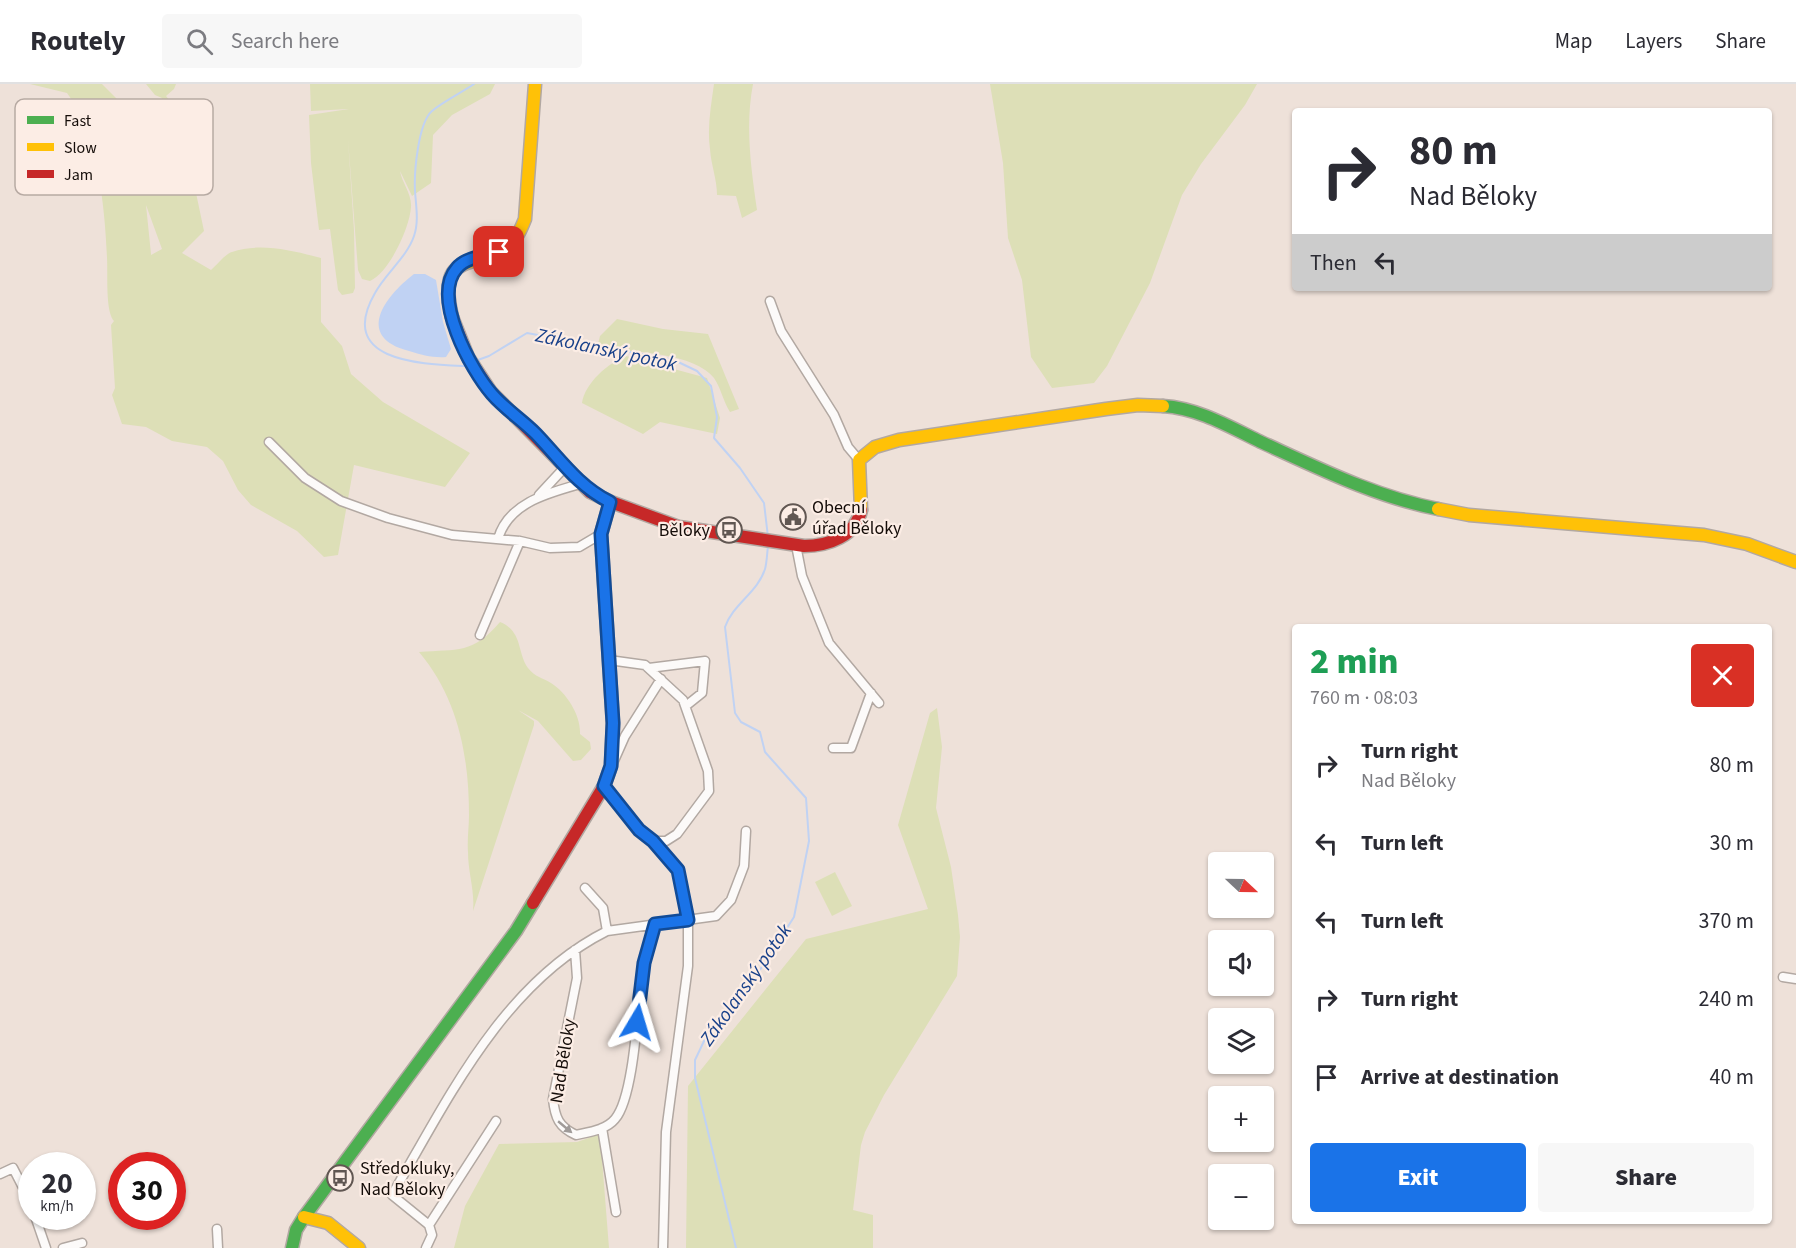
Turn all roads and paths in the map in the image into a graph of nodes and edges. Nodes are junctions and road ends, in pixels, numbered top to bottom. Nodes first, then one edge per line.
1 (535, 84) edge
2 (770, 301) dead end
3 (269, 442) dead end
4 (859, 460) junction
5 (565, 467) junction
6 (580, 484) junction
7 (539, 495) junction
8 (610, 502) junction
9 (601, 534) junction
10 (498, 539) junction
11 (520, 541) junction
12 (796, 545) junction
13 (1796, 562) edge
14 (480, 635) dead end
15 (609, 660) junction
16 (649, 668) junction
17 (661, 679) junction
18 (871, 693) junction
19 (879, 703) dead end
20 (687, 705) junction
21 (833, 748) dead end
22 (611, 766) junction
23 (604, 786) junction
24 (746, 831) dead end
25 (653, 841) junction
26 (585, 888) dead end
27 (688, 920) junction
28 (655, 924) junction
29 (607, 931) junction
30 (575, 950) junction
31 (1784, 977) dead end
32 (1796, 979) edge
33 (496, 1121) dead end
34 (602, 1128) junction
35 (0, 1174) edge
36 (18, 1178) edge
37 (616, 1212) dead end
38 (304, 1217) junction
39 (429, 1225) junction
40 (217, 1229) dead end
41 (40, 1230) edge
42 (82, 1243) dead end
43 (46, 1248) edge
44 (63, 1248) edge
45 (218, 1248) edge
46 (292, 1248) edge
47 (359, 1248) edge
48 (426, 1248) edge
49 (663, 1248) edge

1 - 5 street
2 - 4 street
3 - 10 street
4 - 12 street
4 - 13 street
5 - 6 street
5 - 7 street
6 - 7 street
6 - 8 street
7 - 10 street
8 - 9 street
8 - 12 street
9 - 11 street
9 - 15 street
10 - 11 street
11 - 14 street
12 - 18 street
15 - 16 street
15 - 22 street
16 - 17 street
16 - 20 street
17 - 20 street
17 - 22 street
18 - 19 street
18 - 21 street
20 - 25 street
22 - 23 street
23 - 25 street
23 - 38 street
24 - 27 street
25 - 27 street
26 - 29 street
27 - 28 street
27 - 49 street
28 - 29 street
28 - 34 street
29 - 30 street
30 -> 34 street, Nad Běloky
30 - 39 street
31 - 32 street
33 - 39 street
34 - 37 street
35 - 36 street
38 - 46 street
38 - 47 street
39 - 48 street
40 - 45 street
41 - 43 street
42 - 44 street

